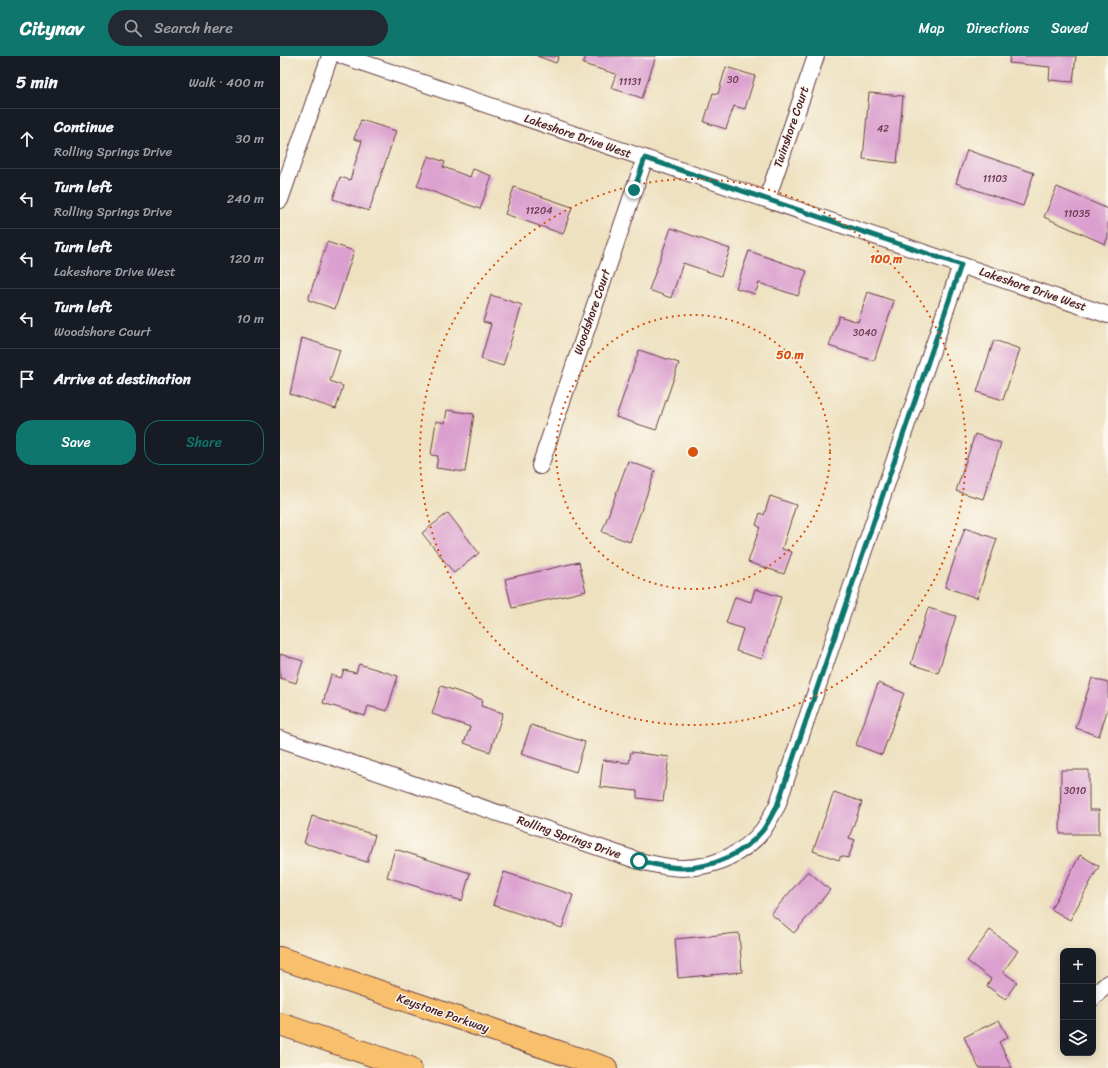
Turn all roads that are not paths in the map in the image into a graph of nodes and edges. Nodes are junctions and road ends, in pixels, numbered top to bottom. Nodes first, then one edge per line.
1 (330, 56) edge
2 (816, 56) edge
3 (347, 57) edge
4 (645, 158) junction
5 (767, 199) junction
6 (280, 200) edge
7 (961, 265) junction
8 (1108, 315) edge
9 (540, 466) dead end
10 (280, 739) edge
11 (280, 958) edge
12 (1108, 984) edge
13 (1096, 994) edge
14 (280, 1024) edge
15 (410, 1068) edge
16 (606, 1068) edge

1 - 6 street
2 - 5 street, Twinshore Court
3 - 4 street, Lakeshore Drive West
4 - 5 street, Lakeshore Drive West
4 - 9 street, Woodshore Court
5 - 7 street, Lakeshore Drive West
7 - 8 street, Lakeshore Drive West
7 - 10 street, Rolling Springs Drive
11 - 16 highway, Keystone Parkway
12 - 13 street
14 - 15 highway

